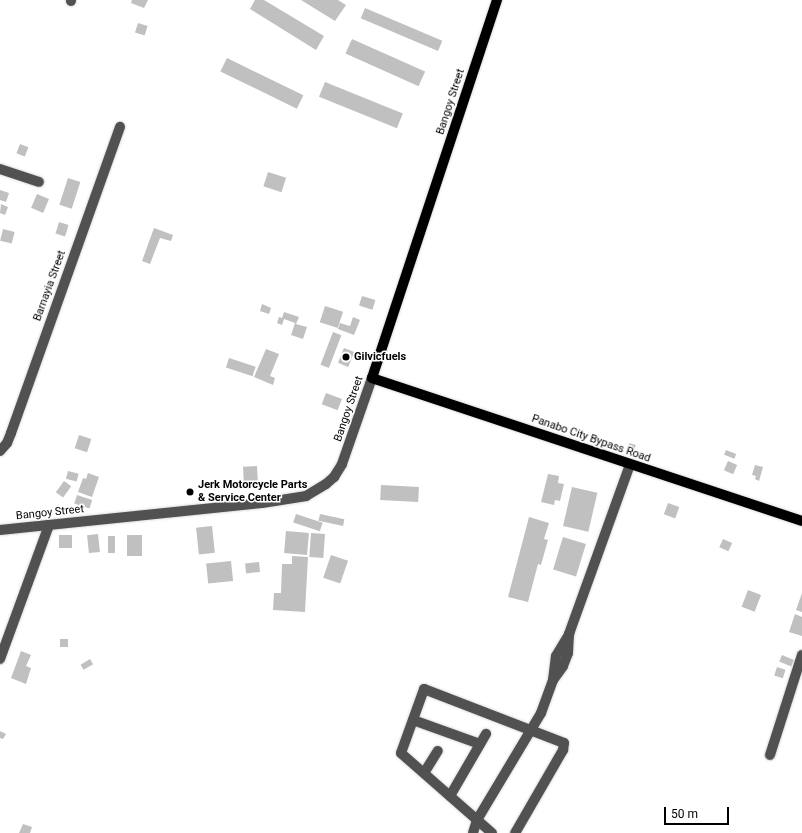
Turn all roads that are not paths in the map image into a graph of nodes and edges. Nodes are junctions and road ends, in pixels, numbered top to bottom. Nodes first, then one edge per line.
1 (497, 0) edge
2 (120, 126) dead end
3 (0, 168) edge
4 (39, 182) dead end
5 (372, 378) junction
6 (0, 451) edge
7 (630, 465) junction
8 (802, 522) edge
9 (49, 525) junction
10 (0, 530) edge
11 (802, 655) edge
12 (0, 659) edge
13 (413, 720) junction
14 (532, 729) junction
15 (486, 734) dead end
16 (480, 744) junction
17 (438, 751) dead end
18 (770, 754) dead end
19 (424, 773) junction
20 (450, 796) junction
21 (477, 820) junction
22 (473, 833) edge
23 (492, 833) edge
24 (515, 833) edge

1 - 5 main road, Bangoy Street
2 - 6 street, Barnayia Street
3 - 4 street
5 - 7 main road, Panabo City Bypass Road
5 - 9 street, Bangoy Street
7 - 8 main road, Panabo City Bypass Road
7 - 14 street
9 - 10 street, Bangoy Street
9 - 12 street
11 - 18 street
13 - 14 street
13 - 16 street
13 - 19 street
14 - 21 street
14 - 24 street
15 - 16 street
16 - 20 street
17 - 19 street
19 - 20 street
20 - 21 street
21 - 22 street
21 - 23 street

